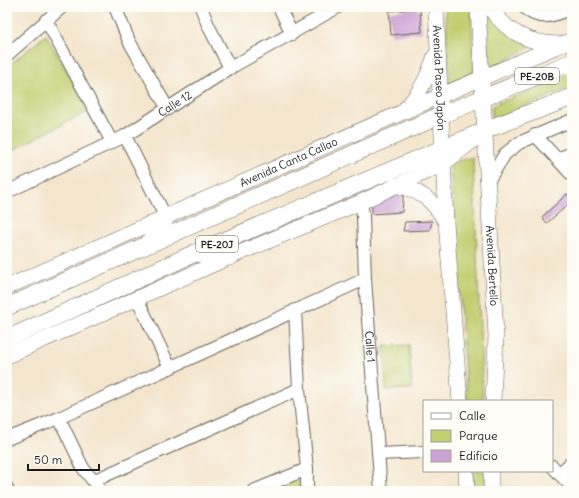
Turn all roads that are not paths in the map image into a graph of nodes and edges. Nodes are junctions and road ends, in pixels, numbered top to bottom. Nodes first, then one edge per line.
1 (62, 7) edge
2 (115, 7) edge
3 (201, 7) edge
4 (279, 7) edge
5 (338, 7) edge
6 (436, 7) edge
7 (478, 7) edge
8 (489, 7) edge
9 (524, 7) edge
10 (572, 8) edge
11 (46, 20) junction
12 (292, 34) junction
13 (567, 42) edge
14 (438, 50) junction
15 (7, 55) edge
16 (572, 62) edge
17 (230, 68) junction
18 (482, 78) junction
19 (494, 94) junction
20 (440, 96) junction
21 (572, 97) edge
22 (168, 109) junction
23 (403, 111) junction
24 (441, 115) junction
25 (572, 120) edge
26 (492, 128) junction
27 (535, 135) junction
28 (125, 136) junction
29 (112, 142) junction
30 (572, 153) edge
31 (443, 156) junction
32 (557, 159) junction
33 (572, 175) edge
34 (488, 181) junction
35 (395, 185) junction
36 (7, 192) edge
37 (361, 202) junction
38 (166, 218) junction
39 (446, 222) junction
40 (148, 244) junction
41 (195, 253) junction
42 (230, 257) junction
43 (365, 279) junction
44 (7, 287) edge
45 (137, 298) junction
46 (7, 307) edge
47 (295, 310) junction
48 (7, 339) edge
49 (7, 356) edge
50 (170, 368) junction
51 (299, 389) junction
52 (460, 400) edge
53 (493, 400) edge
54 (59, 418) junction
55 (7, 439) edge
56 (423, 452) edge
57 (378, 454) junction
58 (572, 462) edge
59 (307, 469) junction
60 (556, 470) edge
61 (466, 472) edge
62 (491, 472) edge
63 (93, 481) junction
64 (572, 487) edge
65 (101, 491) edge
66 (253, 491) edge
67 (307, 491) edge
68 (381, 491) edge
69 (467, 491) edge
70 (491, 491) edge

1 - 11 street
2 - 22 street
3 - 17 street
4 - 12 street
5 - 12 street, Calle 12
6 - 14 main road, Avenida Paseo Japón
7 - 18 main road
8 - 13 main road
9 - 10 street
11 - 15 street
11 - 29 street
12 - 17 street, Calle 12
13 - 18 main road, Avenida Canta Callao
14 - 20 main road, Avenida Paseo Japón
14 - 23 main road
16 - 19 highway, Avenida Canta Callao / PE-20B
17 - 22 street, Calle 12
18 - 19 main road
18 - 20 main road, Avenida Canta Callao
19 - 24 highway, Avenida Canta Callao / PE-20J
19 - 26 main road
20 - 23 main road, Avenida Canta Callao
20 - 24 main road, Avenida Paseo Japón
21 - 26 highway
22 - 28 street, Calle 12
23 - 38 main road, Avenida Canta Callao
24 - 31 main road, Avenida Paseo Japón
24 - 40 highway, Avenida Canta Callao / PE-20J
25 - 27 street
26 - 31 highway, PE-20J
26 - 34 main road, Avenida Bertello
27 - 32 street
27 - 34 street
28 - 29 street, Calle 12
28 - 38 street
29 - 36 street, Calle 12
30 - 32 street
31 - 35 main road
31 - 39 main road
31 - 41 highway, PE-20J
32 - 33 street
34 - 53 main road, Avenida Bertello
35 - 37 main road
35 - 39 main road
37 - 42 main road
37 - 43 street, Calle 1
38 - 40 highway
38 - 44 main road, Avenida Canta Callao
39 - 52 main road
40 - 46 highway, Avenida Canta Callao / PE-20J
41 - 42 highway
41 - 48 highway, PE-20J
42 - 45 main road
43 - 47 street
43 - 57 street, Calle 1
45 - 49 main road
45 - 50 street
47 - 50 street
47 - 51 street
50 - 54 street
51 - 59 street
51 - 63 street
54 - 55 street
54 - 63 street
56 - 57 street
57 - 68 street, Calle 1
58 - 60 street
59 - 66 street
59 - 67 street
60 - 64 street
61 - 69 main road
62 - 70 main road
63 - 65 street

